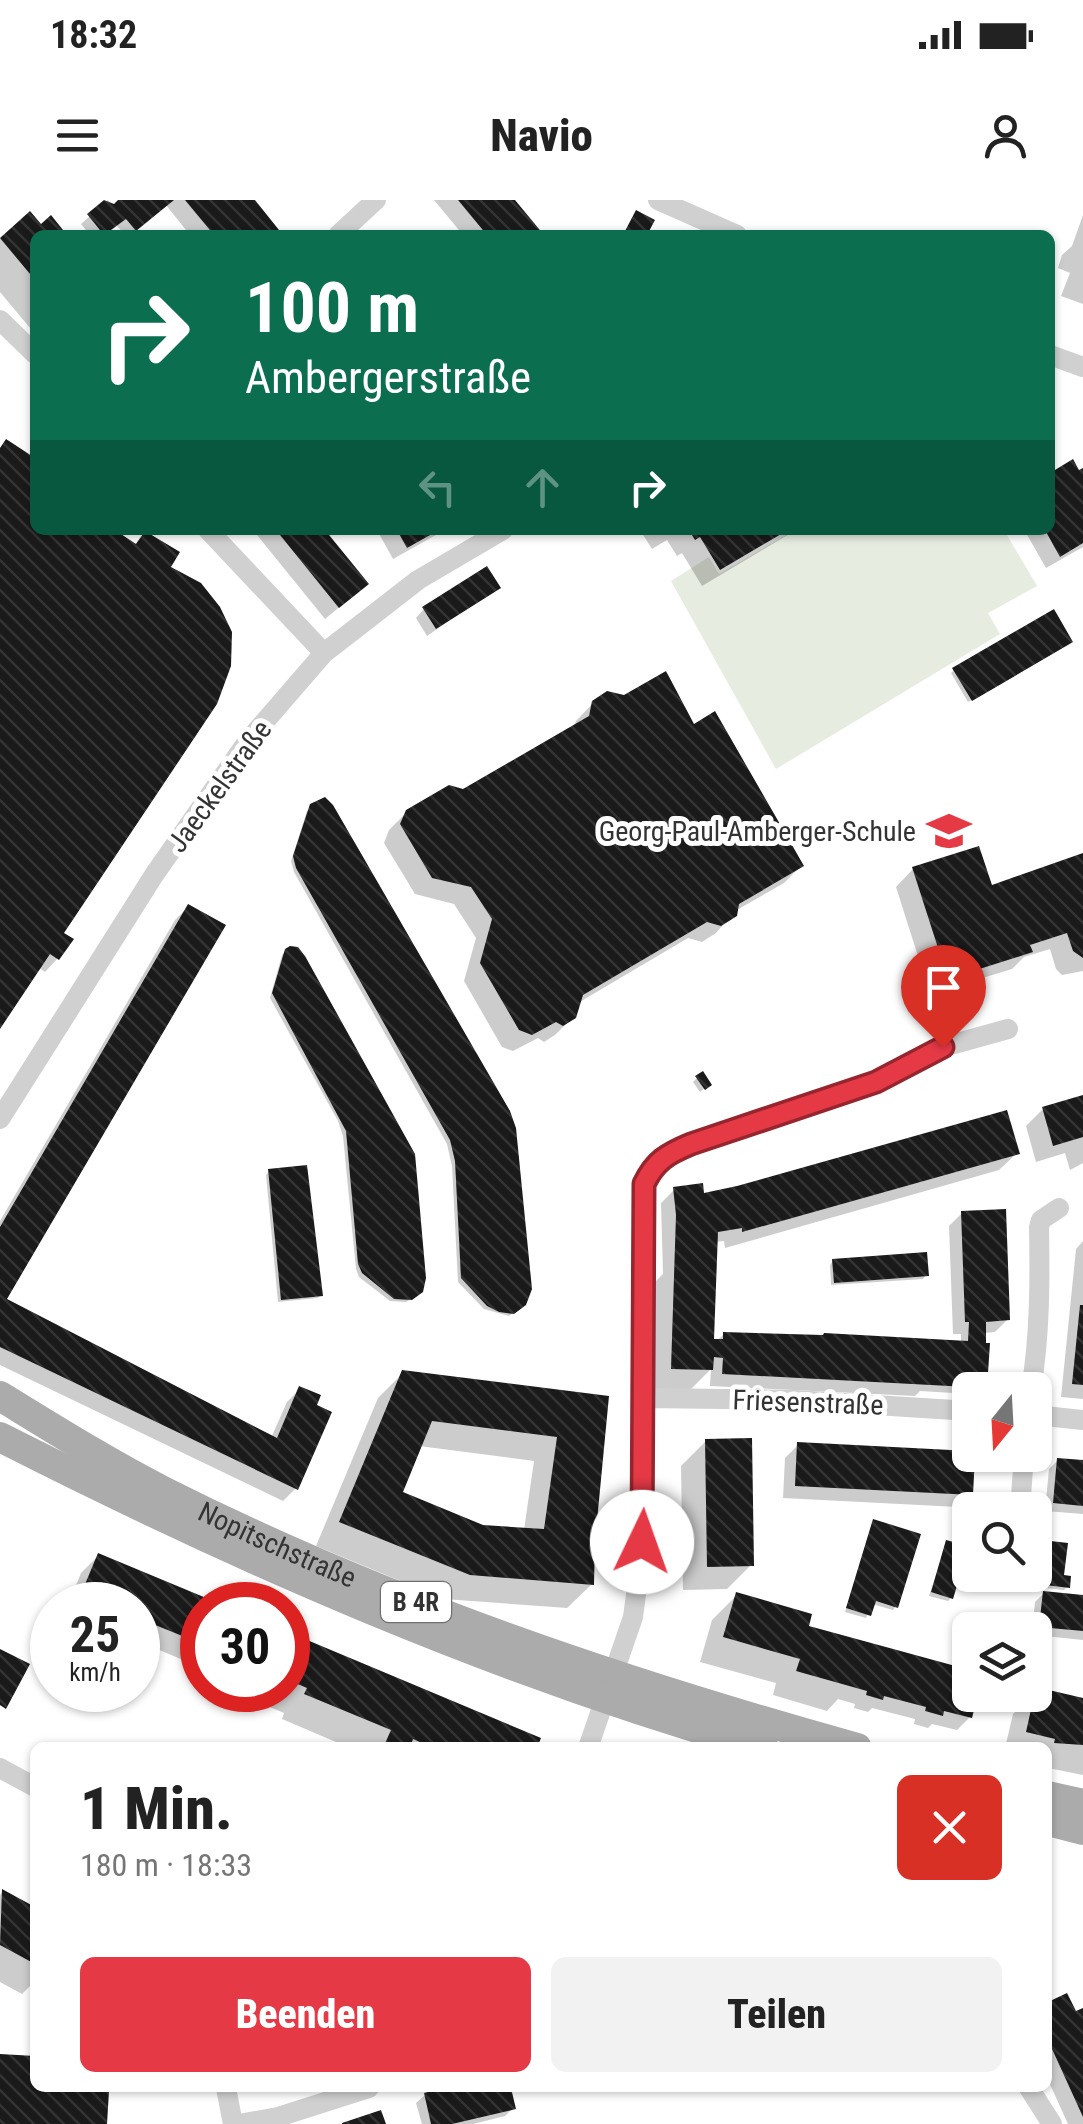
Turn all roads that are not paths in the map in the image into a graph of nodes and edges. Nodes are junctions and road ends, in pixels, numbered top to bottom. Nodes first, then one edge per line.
1 (376, 200) edge
2 (658, 200) edge
3 (343, 230) edge
4 (726, 230) edge
5 (0, 320) edge
6 (30, 349) edge
7 (1055, 357) edge
8 (1083, 367) edge
9 (213, 535) edge
10 (494, 535) edge
11 (324, 653) junction
12 (1008, 1029) dead end
13 (4, 1114) edge
14 (0, 1132) edge
15 (1060, 1208) dead end
16 (1034, 1372) edge
17 (0, 1396) edge
18 (645, 1398) junction
19 (952, 1410) edge
20 (1052, 1417) edge
21 (1083, 1420) edge
22 (0, 1437) edge
23 (610, 1687) junction
24 (590, 1742) edge
25 (749, 1742) edge
26 (833, 1742) edge
27 (0, 1768) edge
28 (30, 1784) edge
29 (1052, 1797) edge
30 (1083, 1804) edge
31 (1052, 1823) edge
32 (1083, 1830) edge
33 (227, 2092) edge
34 (357, 2092) edge
35 (1031, 2092) edge
36 (236, 2124) edge
37 (1052, 2124) edge

1 - 3 street
2 - 4 street
5 - 6 street
7 - 8 street
9 - 11 street
10 - 11 street, Jaeckelstraße
11 - 13 street, Jaeckelstraße
12 - 18 street
13 - 14 street, Jaeckelstraße
15 - 16 street
17 - 23 main road, Nopitschstraße / B 4R
18 - 19 street, Friesenstraße
18 - 23 street
20 - 21 street
22 - 23 main road, Nopitschstraße / B 4R
23 - 24 street
23 - 25 main road, Nopitschstraße / B 4R
23 - 26 main road, Nopitschstraße / B 4R
27 - 28 street
29 - 30 main road
31 - 32 main road
33 - 36 street
34 - 36 street
35 - 37 street

